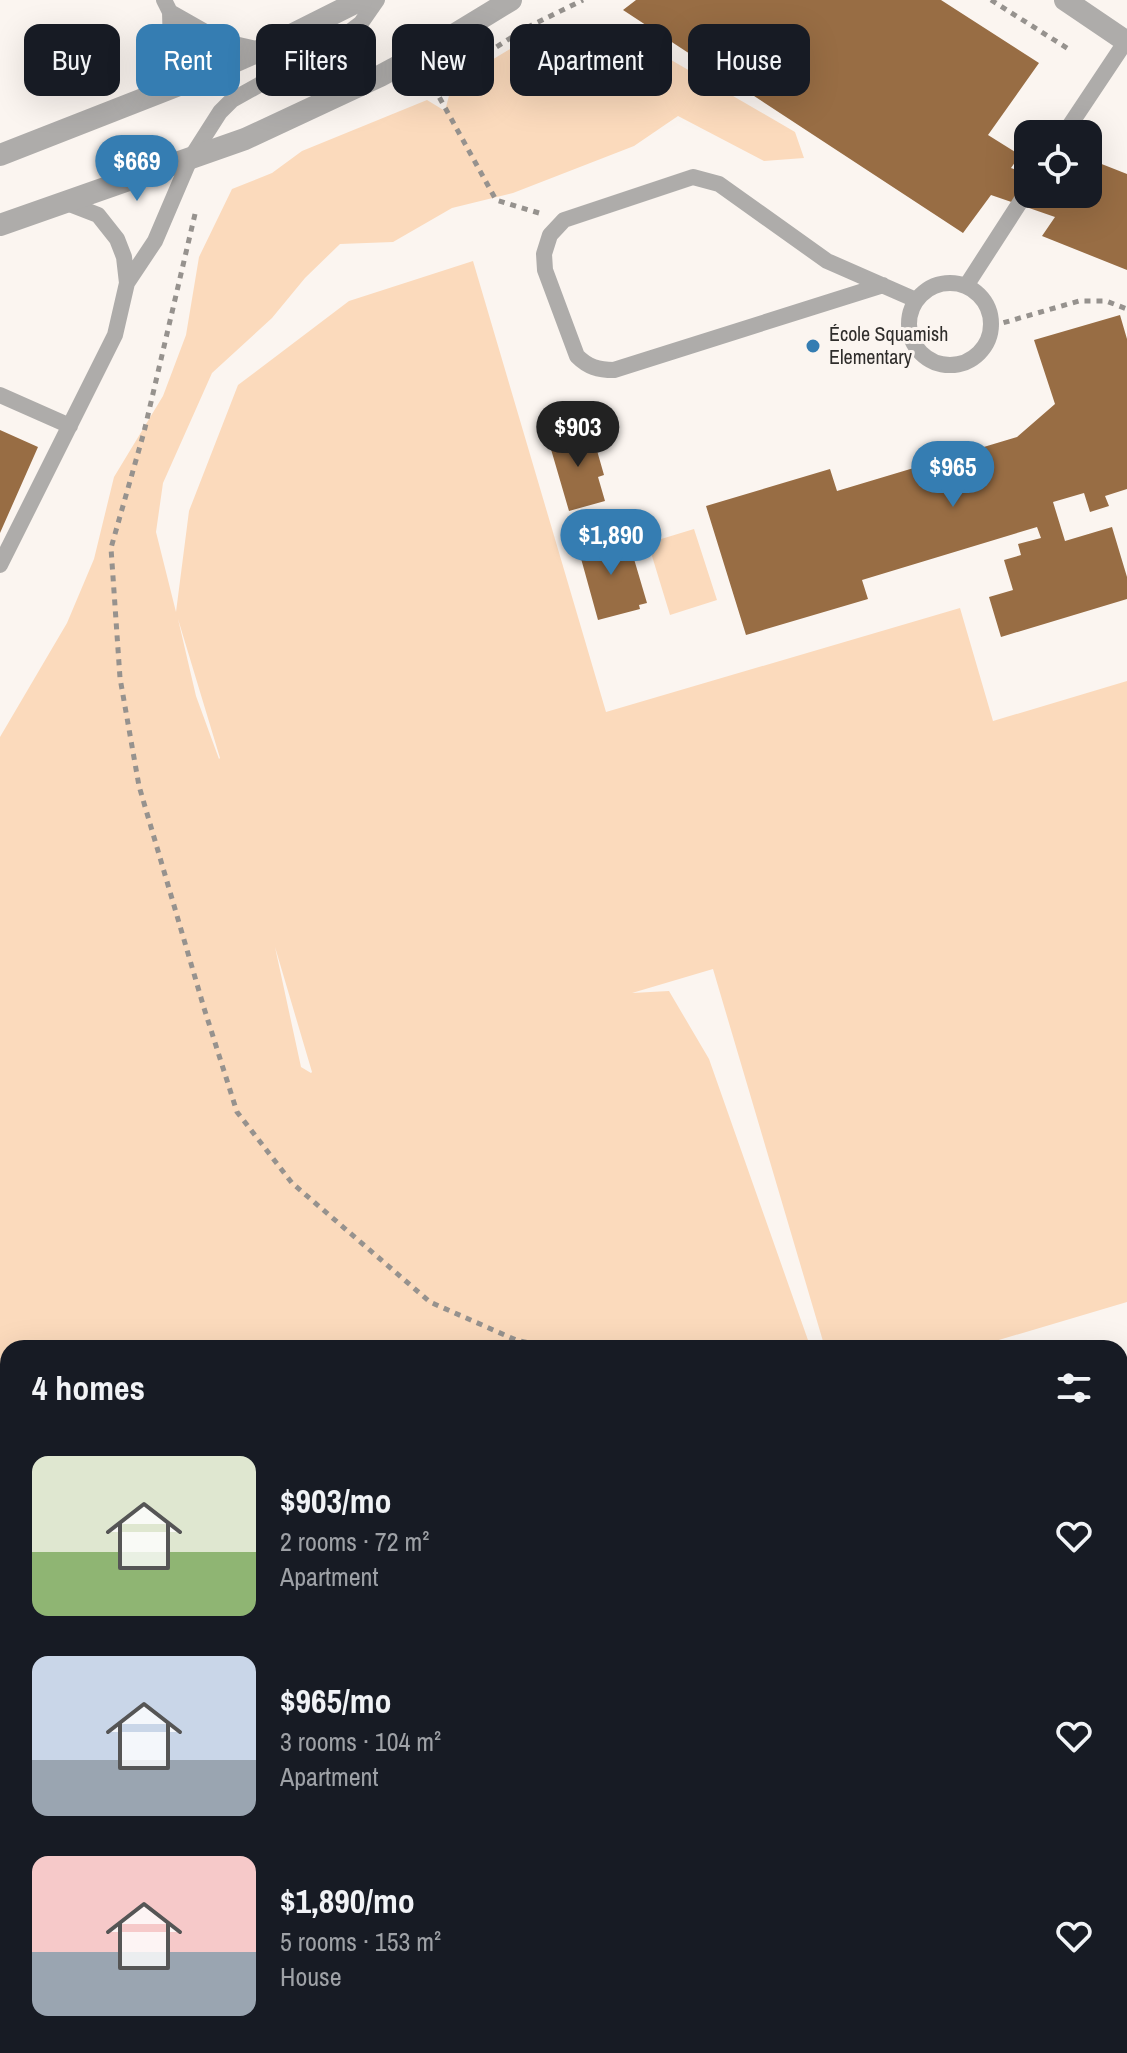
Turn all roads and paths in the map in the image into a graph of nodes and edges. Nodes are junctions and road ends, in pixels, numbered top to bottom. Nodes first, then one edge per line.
1 (361, 0) edge
2 (377, 0) edge
3 (583, 0) edge
4 (991, 0) edge
5 (1065, 0) edge
6 (504, 4) edge
7 (167, 6) edge
8 (313, 24) edge
9 (1126, 42) edge
10 (256, 49) edge
11 (1070, 50) dead end
12 (256, 52) edge
13 (149, 98) junction
14 (1073, 120) edge
15 (0, 155) edge
16 (190, 159) junction
17 (67, 203) junction
18 (1016, 208) edge
19 (196, 210) dead end
20 (564, 220) junction
21 (0, 225) edge
22 (127, 283) junction
23 (883, 285) junction
24 (966, 286) junction
25 (916, 300) junction
26 (1127, 309) edge
27 (992, 326) junction
28 (0, 395) edge
29 (70, 426) junction
30 (1, 561) edge
31 (516, 1340) edge

1 - 8 street
2 - 16 lane
3 - 20 path
4 - 11 path
5 - 9 street
6 - 16 street
7 - 10 lane
7 - 13 lane
9 - 14 lane
12 - 13 street
13 - 15 street
16 - 17 street
16 - 22 lane
17 - 21 street
17 - 22 lane
18 - 24 lane
19 - 31 path
20 - 23 lane
20 - 23 lane
22 - 29 lane
23 - 25 lane
24 - 25 lane
24 - 27 lane
25 - 27 lane
26 - 27 path
28 - 29 lane
29 - 30 lane

